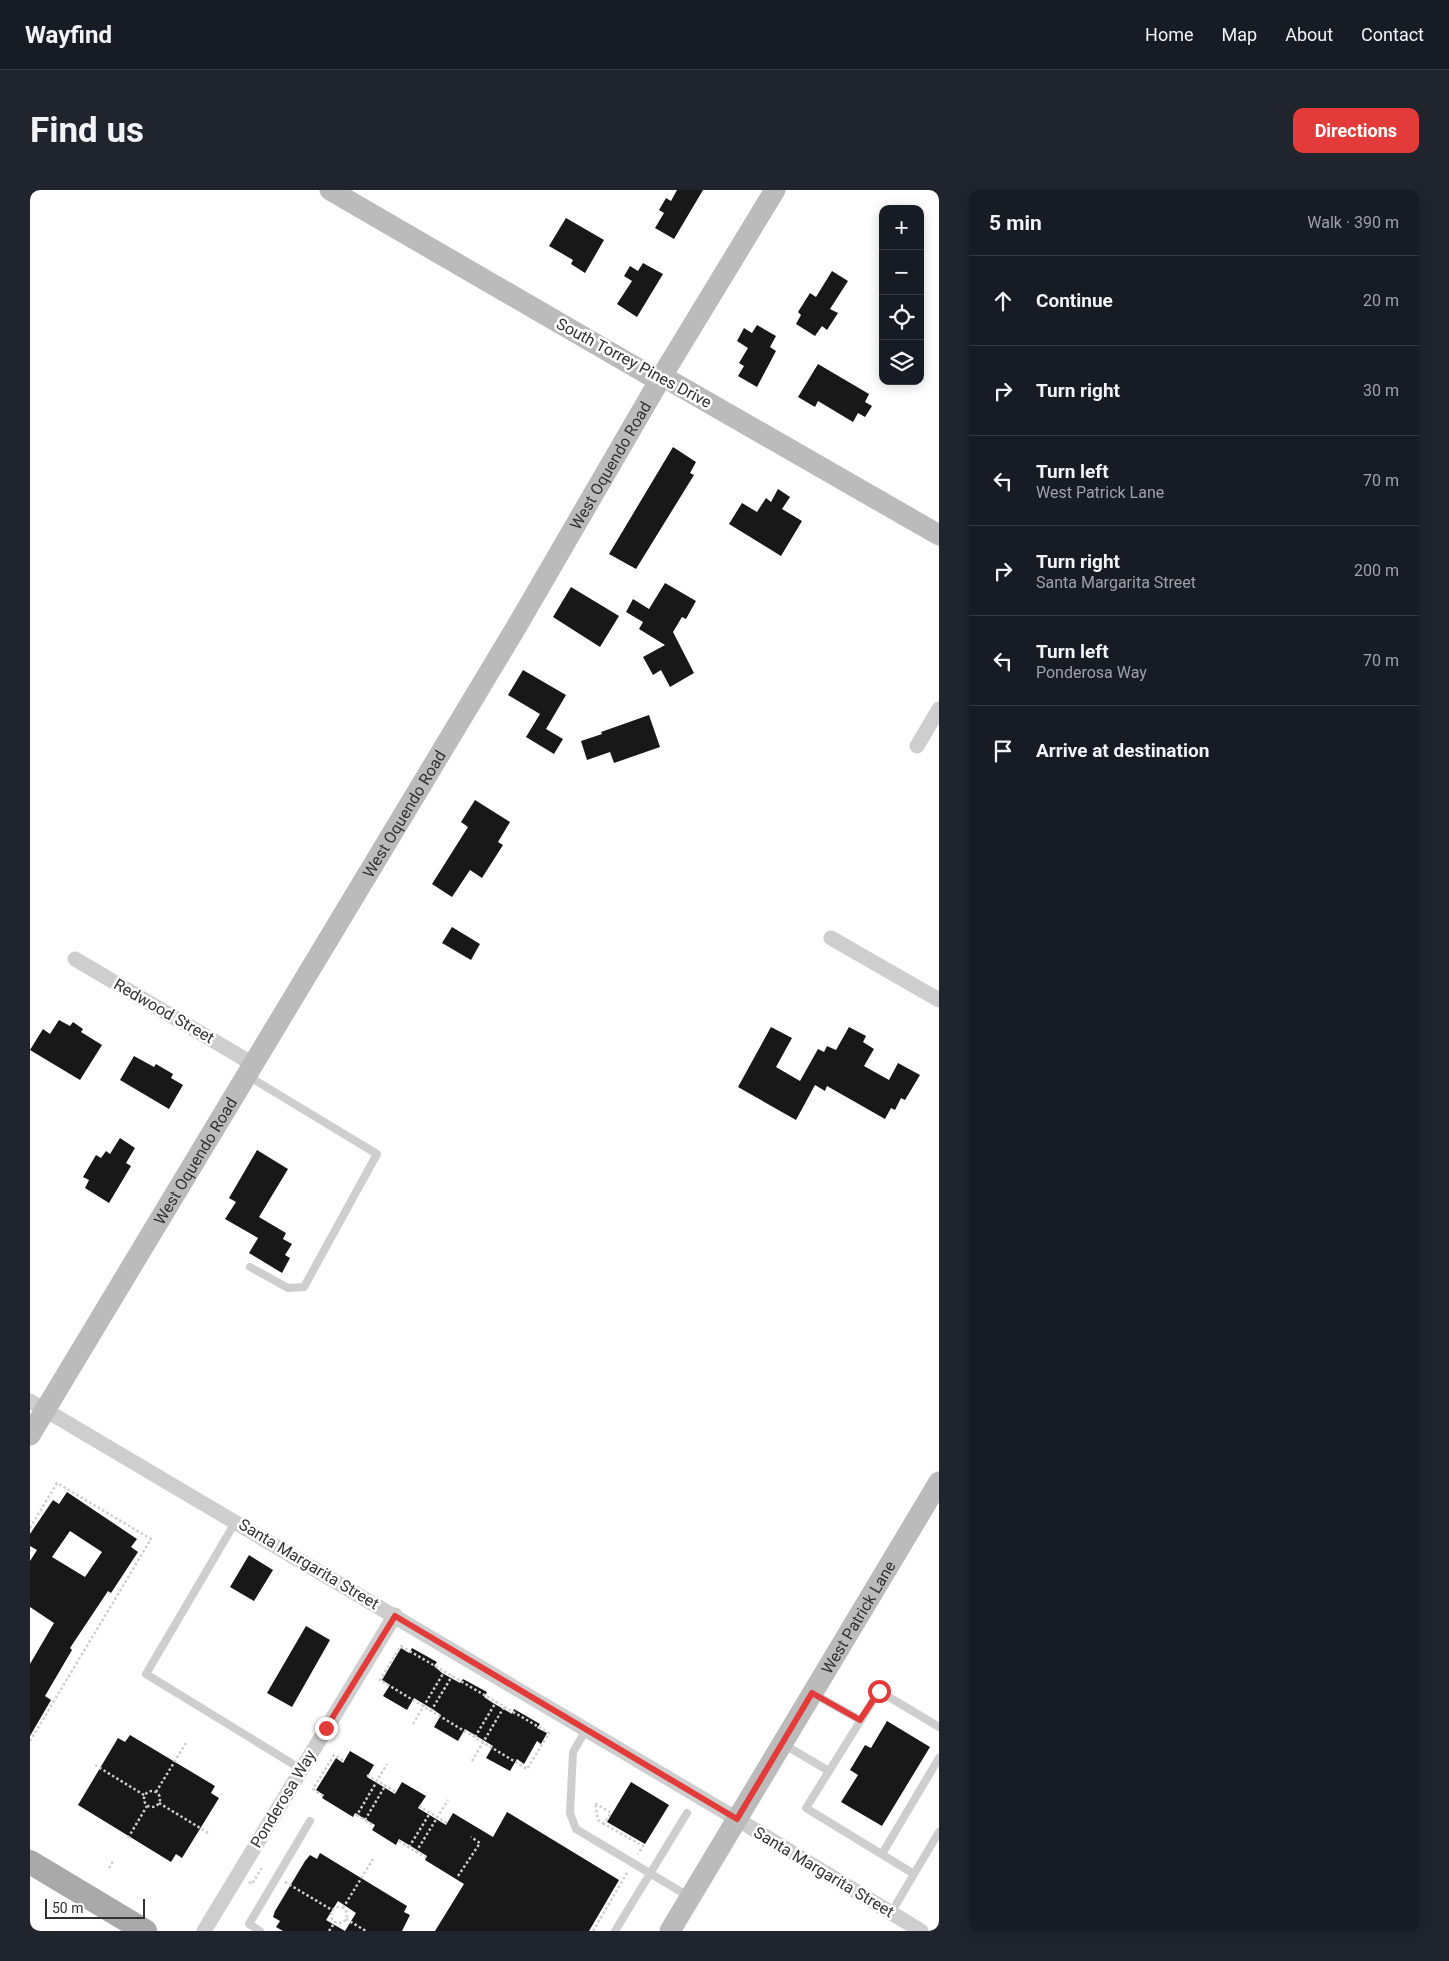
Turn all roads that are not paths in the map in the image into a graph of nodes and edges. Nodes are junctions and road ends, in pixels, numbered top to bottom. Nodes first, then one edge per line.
1 (330, 190) edge
2 (775, 190) edge
3 (662, 376) junction
4 (939, 535) edge
5 (939, 709) edge
6 (917, 746) dead end
7 (831, 938) dead end
8 (74, 959) dead end
9 (939, 1000) edge
10 (250, 1070) junction
11 (250, 1267) dead end
12 (37, 1406) edge
13 (30, 1435) edge
14 (939, 1482) edge
15 (236, 1521) junction
16 (395, 1616) junction
17 (812, 1693) junction
18 (860, 1720) junction
19 (939, 1727) edge
20 (586, 1730) junction
21 (782, 1744) junction
22 (939, 1758) edge
23 (301, 1770) junction
24 (829, 1771) junction
25 (687, 1814) dead end
26 (737, 1819) junction
27 (310, 1821) dead end
28 (939, 1832) edge
29 (882, 1854) junction
30 (30, 1862) edge
31 (650, 1874) junction
32 (914, 1874) junction
33 (690, 1897) junction
34 (891, 1913) junction
35 (144, 1931) edge
36 (204, 1931) edge
37 (260, 1931) edge
38 (615, 1931) edge
39 (670, 1931) edge
40 (921, 1931) edge

1 - 3 street, South Torrey Pines Drive
2 - 3 street, West Oquendo Road
3 - 4 street, South Torrey Pines Drive
3 - 10 street, West Oquendo Road
5 - 6 street
7 - 9 street
8 - 10 street, Redwood Street
10 - 11 lane
10 - 12 street, West Oquendo Road
12 - 13 street, West Oquendo Road
12 - 15 street, Santa Margarita Street
14 - 17 street, West Patrick Lane
15 - 16 street, Santa Margarita Street
15 - 23 lane
16 - 20 street, Santa Margarita Street
16 - 23 street, Ponderosa Way
17 - 18 lane
17 - 21 street, West Patrick Lane
18 - 19 lane
18 - 24 lane
20 - 26 street, Santa Margarita Street
20 - 31 lane
21 - 24 lane
21 - 26 street, West Patrick Lane
22 - 29 lane
23 - 36 street, Ponderosa Way
24 - 29 lane
25 - 31 lane
26 - 33 street, West Patrick Lane
26 - 34 street, Santa Margarita Street
27 - 37 lane
28 - 32 lane
29 - 32 lane
30 - 35 main road
31 - 33 lane
31 - 38 lane
32 - 34 lane
33 - 39 street, West Patrick Lane
34 - 40 street, Santa Margarita Street

